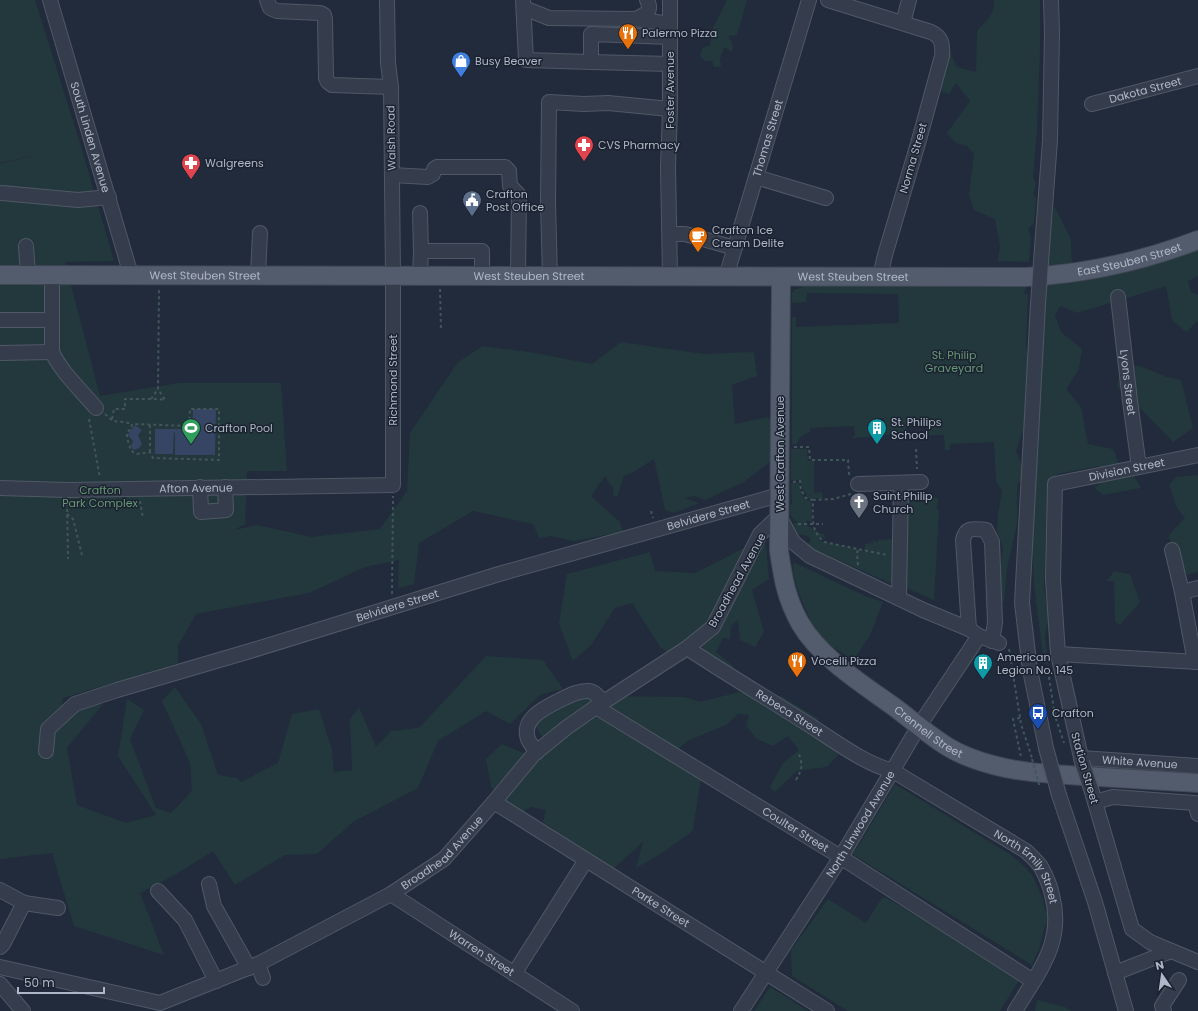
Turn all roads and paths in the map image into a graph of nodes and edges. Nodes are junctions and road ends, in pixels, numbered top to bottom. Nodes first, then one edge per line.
1 (50, 0) edge
2 (267, 0) edge
3 (387, 0) edge
4 (647, 0) edge
5 (670, 0) edge
6 (809, 0) edge
7 (828, 0) edge
8 (909, 0) edge
9 (1051, 0) edge
10 (524, 4) edge
11 (635, 19) junction
12 (903, 23) junction
13 (670, 30) junction
14 (591, 62) junction
15 (670, 64) junction
16 (1198, 76) edge
17 (391, 87) junction
18 (1092, 104) dead end
19 (670, 109) junction
20 (392, 175) junction
21 (756, 177) junction
22 (2, 193) dead end
23 (109, 197) junction
24 (826, 198) dead end
25 (420, 213) dead end
26 (260, 232) dead end
27 (670, 234) junction
28 (1198, 240) edge
29 (26, 246) dead end
30 (735, 248) junction
31 (421, 251) junction
32 (0, 275) edge
33 (28, 275) junction
34 (52, 275) junction
35 (132, 275) junction
36 (258, 275) junction
37 (1059, 275) joint
38 (393, 276) junction
39 (420, 276) junction
40 (482, 276) junction
41 (518, 276) junction
42 (550, 276) junction
43 (670, 276) junction
44 (726, 276) junction
45 (781, 277) junction
46 (880, 277) junction
47 (159, 286) dead end
48 (440, 286) dead end
49 (1118, 297) dead end
50 (0, 320) edge
51 (51, 320) junction
52 (441, 331) dead end
53 (52, 352) junction
54 (0, 353) edge
55 (158, 389) junction
56 (151, 399) junction
57 (92, 413) junction
58 (112, 419) junction
59 (132, 424) junction
60 (150, 425) junction
61 (789, 447) dead end
62 (916, 449) dead end
63 (150, 452) junction
64 (1198, 455) edge
65 (1139, 467) junction
66 (919, 482) joint
67 (901, 483) junction
68 (853, 484) junction
69 (1055, 484) joint
70 (393, 485) junction
71 (200, 487) junction
72 (225, 487) junction
73 (0, 488) edge
74 (102, 488) junction
75 (137, 488) junction
76 (784, 488) junction
77 (67, 490) junction
78 (867, 499) dead end
79 (813, 500) junction
80 (860, 500) dead end
81 (651, 511) dead end
82 (67, 514) junction
83 (143, 518) dead end
84 (786, 520) junction
85 (654, 521) dead end
86 (813, 524) junction
87 (824, 524) dead end
88 (858, 548) junction
89 (1172, 550) dead end
90 (82, 555) dead end
91 (900, 558) junction
92 (68, 559) dead end
93 (857, 567) dead end
94 (392, 584) dead end
95 (1198, 588) edge
96 (1182, 592) junction
97 (899, 598) junction
98 (989, 638) junction
99 (687, 648) junction
100 (1058, 654) junction
101 (1196, 662) edge
102 (600, 705) junction
103 (1055, 716) dead end
104 (1020, 718) junction
105 (919, 726) junction
106 (1065, 746) dead end
107 (46, 751) dead end
108 (537, 752) junction
109 (798, 754) dead end
110 (1022, 758) dead end
111 (1082, 760) junction
112 (1198, 766) edge
113 (893, 771) junction
114 (796, 780) dead end
115 (1198, 783) edge
116 (1040, 788) dead end
117 (1093, 797) junction
118 (494, 802) junction
119 (1198, 814) edge
120 (840, 857) junction
121 (586, 860) junction
122 (209, 884) dead end
123 (0, 890) edge
124 (158, 891) dead end
125 (391, 894) junction
126 (24, 903) junction
127 (58, 908) dead end
128 (0, 947) edge
129 (1170, 951) junction
130 (1198, 962) edge
131 (254, 966) junction
132 (0, 967) edge
133 (1115, 972) junction
134 (766, 973) junction
135 (514, 974) junction
136 (263, 978) dead end
137 (1179, 980) dead end
138 (216, 981) junction
139 (1033, 981) junction
140 (0, 984) edge
141 (165, 1007) edge
142 (23, 1011) edge
143 (572, 1011) edge
144 (741, 1011) edge
145 (827, 1011) edge
146 (1015, 1011) edge
147 (1126, 1011) edge
148 (1164, 1011) edge

1 - 23 street, South Linden Avenue
2 - 17 street
3 - 17 street, Walsh Road
4 - 11 street
5 - 13 street, Foster Avenue
6 - 21 street, Thomas Street
7 - 12 street
8 - 12 street
9 - 133 street, bridge
10 - 11 street
10 - 14 street
11 - 13 street
12 - 46 street, Norma Street
13 - 14 street
13 - 15 street, Foster Avenue
14 - 15 street
15 - 19 street, Foster Avenue
16 - 18 street, Dakota Street
17 - 20 street, Walsh Road
19 - 27 street, Foster Avenue
19 - 42 street
20 - 38 street, Walsh Road
20 - 41 street
21 - 24 street
21 - 30 street, Thomas Street
22 - 23 street
23 - 35 street, South Linden Avenue
25 - 31 street
26 - 36 street
27 - 30 street
27 - 43 street, Foster Avenue
28 - 37 main road, East Steuben Street
29 - 33 street
30 - 44 street, Thomas Street
31 - 39 street
31 - 40 street
32 - 33 main road, West Steuben Street
33 - 34 main road, West Steuben Street
34 - 35 main road, West Steuben Street
34 - 51 street
35 - 36 main road, West Steuben Street
36 - 38 main road, West Steuben Street
37 - 46 main road, West Steuben Street
38 - 39 main road, West Steuben Street
38 - 70 street, Richmond Street
39 - 40 main road, West Steuben Street
40 - 41 main road, West Steuben Street
41 - 42 main road, West Steuben Street
42 - 43 main road, West Steuben Street
43 - 44 main road, West Steuben Street
44 - 45 main road, West Steuben Street
45 - 46 main road, West Steuben Street
45 - 76 main road, West Crafton Avenue
47 - 55 path
48 - 52 path
49 - 65 street, Lyons Street
50 - 51 street
51 - 53 street
53 - 54 street
53 - 57 street
55 - 56 path
55 - 56 path
56 - 58 path
57 - 58 path
57 - 74 path
58 - 59 path
59 - 60 path
59 - 63 path
60 - 63 path
60 - 63 path
61 - 68 path
62 - 66 path
64 - 65 street, Division Street
65 - 69 street, Division Street
66 - 67 street
67 - 68 street
67 - 91 street
68 - 79 path
69 - 100 street, Station Street
70 - 72 street, Afton Avenue
70 - 94 path
71 - 72 street, Afton Avenue
71 - 72 street
71 - 75 street, Afton Avenue
73 - 77 street, Afton Avenue
74 - 75 street, Afton Avenue
74 - 77 street, Afton Avenue
75 - 83 path
76 - 79 path
76 - 84 main road, West Crafton Avenue
76 - 107 street, Belvidere Street
77 - 82 path
78 - 80 path
79 - 86 path
81 - 85 path
82 - 90 path
82 - 92 path
84 - 86 path
84 - 97 street, West Crafton Avenue
84 - 99 street, Broadhead Avenue
84 - 105 main road, Crennell Street
86 - 87 path
86 - 88 path
88 - 91 path
88 - 93 path
89 - 96 street
91 - 97 street
95 - 96 street
96 - 101 street
97 - 98 street, West Crafton Avenue
98 - 98 street
98 - 104 path
98 - 105 street, North Linwood Avenue
99 - 102 street, Broadhead Avenue
99 - 113 street, Rebeca Street
100 - 101 street
100 - 111 street, Station Street
102 - 108 street, Broadhead Avenue
102 - 108 street, Coulter Street
102 - 120 street, Coulter Street
103 - 106 path
104 - 110 path
104 - 116 path, bridge
105 - 113 street, North Linwood Avenue
105 - 115 main road, Crennell Street
108 - 118 street, Broadhead Avenue
109 - 114 path
111 - 112 street, White Avenue
111 - 117 street, Station Street, bridge
113 - 120 street, North Linwood Avenue
113 - 139 street, North Emily Street
117 - 119 street
117 - 129 street, Station Street
118 - 121 street, Parke Street
118 - 125 street, Broadhead Avenue
120 - 134 street, North Linwood Avenue
120 - 139 street, Coulter Street
121 - 134 street, Parke Street
121 - 135 street
122 - 131 street
123 - 126 street
124 - 138 street
125 - 131 street, Broadhead Avenue
125 - 135 street, Warren Street
126 - 127 street
126 - 128 street
129 - 130 street
129 - 133 street
131 - 136 street
131 - 138 street, Broadhead Avenue
132 - 141 street, Broadhead Avenue
133 - 147 street
134 - 144 street, North Linwood Avenue
134 - 145 street, Parke Street
135 - 143 street, Warren Street
137 - 148 street
138 - 141 street, Broadhead Avenue
139 - 146 street, North Emily Street
140 - 142 street

